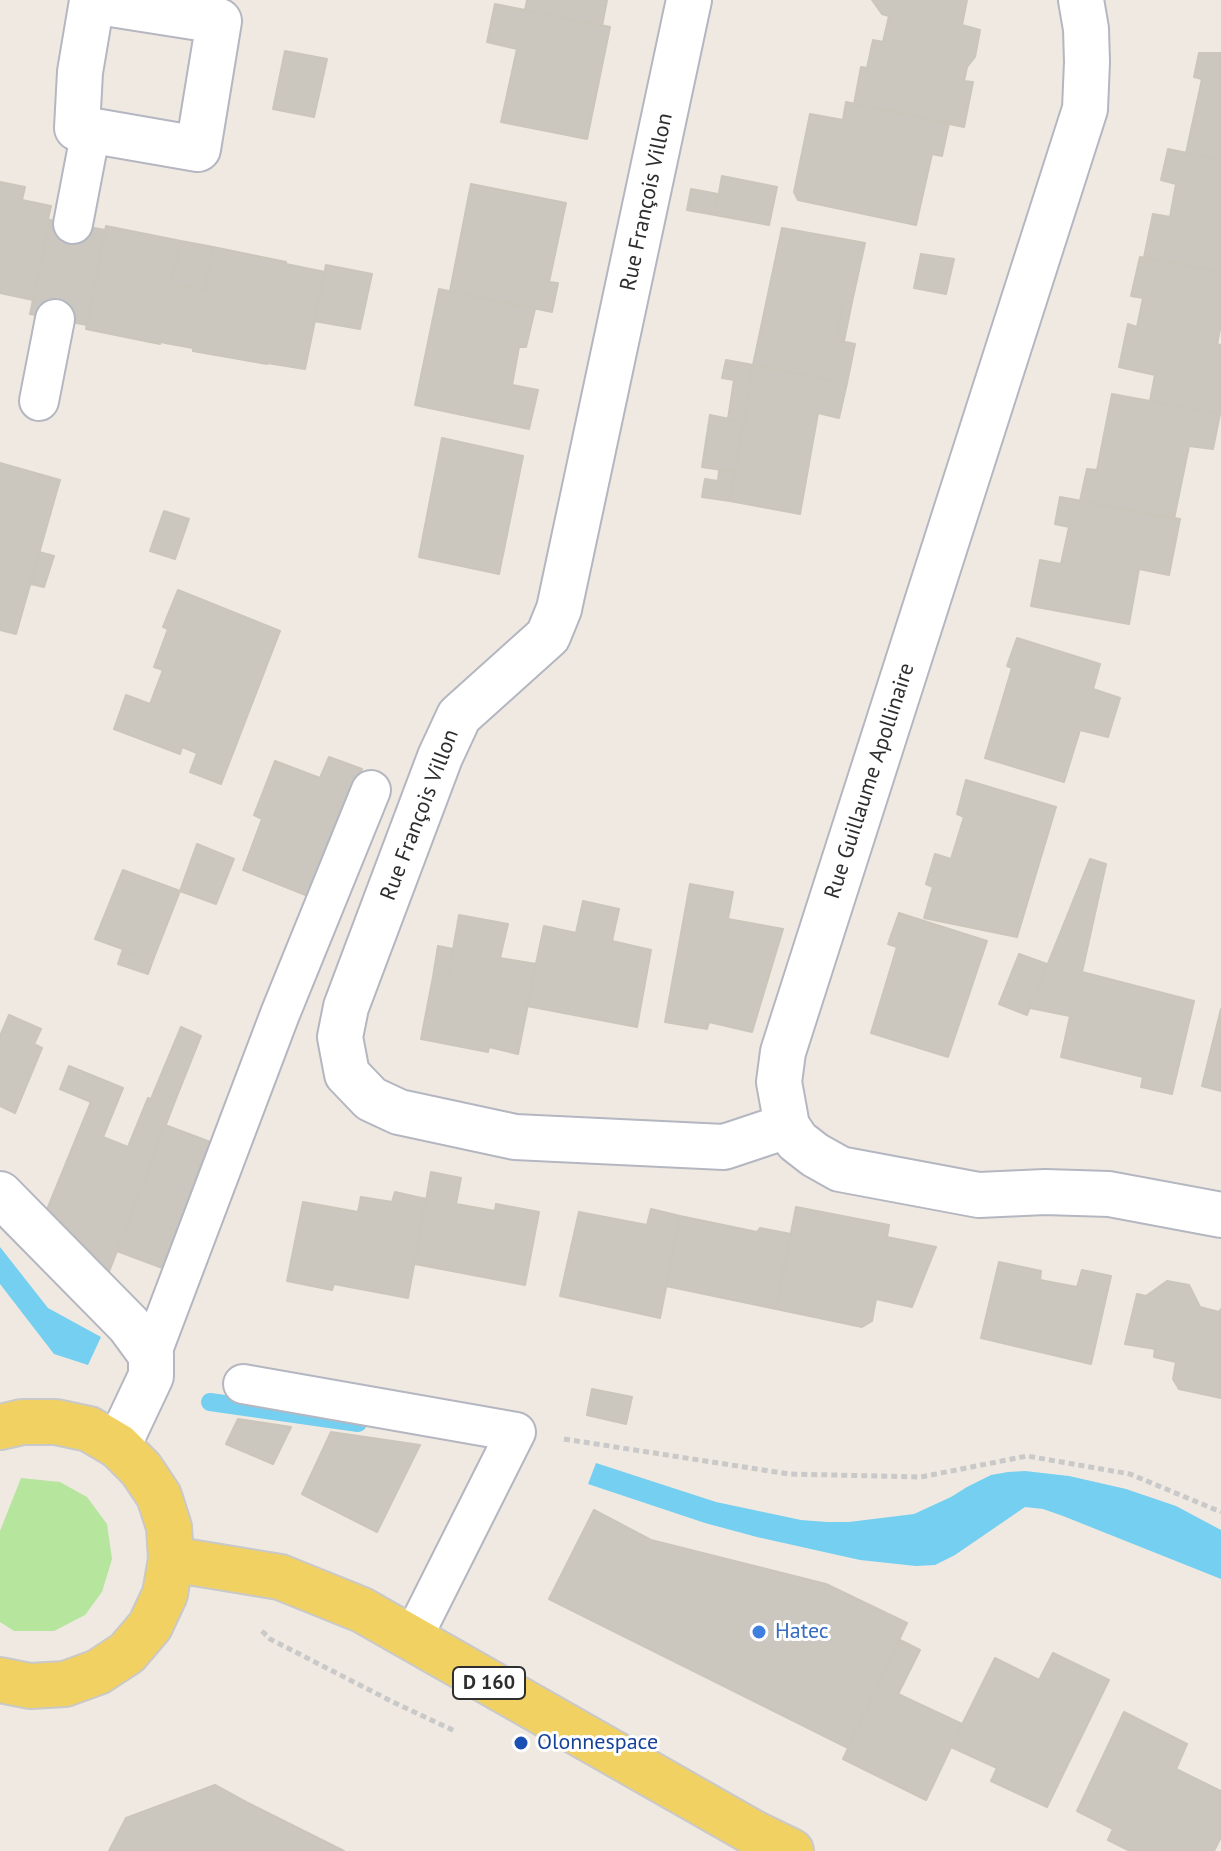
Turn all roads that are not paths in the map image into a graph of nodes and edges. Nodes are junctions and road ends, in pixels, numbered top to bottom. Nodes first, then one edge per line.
1 (92, 0) edge
2 (689, 0) edge
3 (1081, 0) edge
4 (91, 130) junction
5 (73, 224) dead end
6 (55, 319) dead end
7 (39, 401) dead end
8 (371, 790) dead end
9 (787, 1126) junction
10 (0, 1194) edge
11 (1221, 1215) edge
12 (151, 1355) junction
13 (243, 1384) dead end
14 (0, 1427) edge
15 (118, 1446) junction
16 (171, 1559) junction
17 (412, 1639) junction
18 (0, 1680) edge
19 (791, 1851) edge

1 - 4 street
1 - 4 street
2 - 9 street, Rue François Villon
3 - 9 street, Rue Guillaume Apollinaire
4 - 5 lane
6 - 7 lane
8 - 12 lane
9 - 11 street
10 - 12 street
12 - 15 street
13 - 17 lane
14 - 15 main road
15 - 16 main road
16 - 17 main road, D 160
16 - 18 main road
17 - 19 main road, D 160

